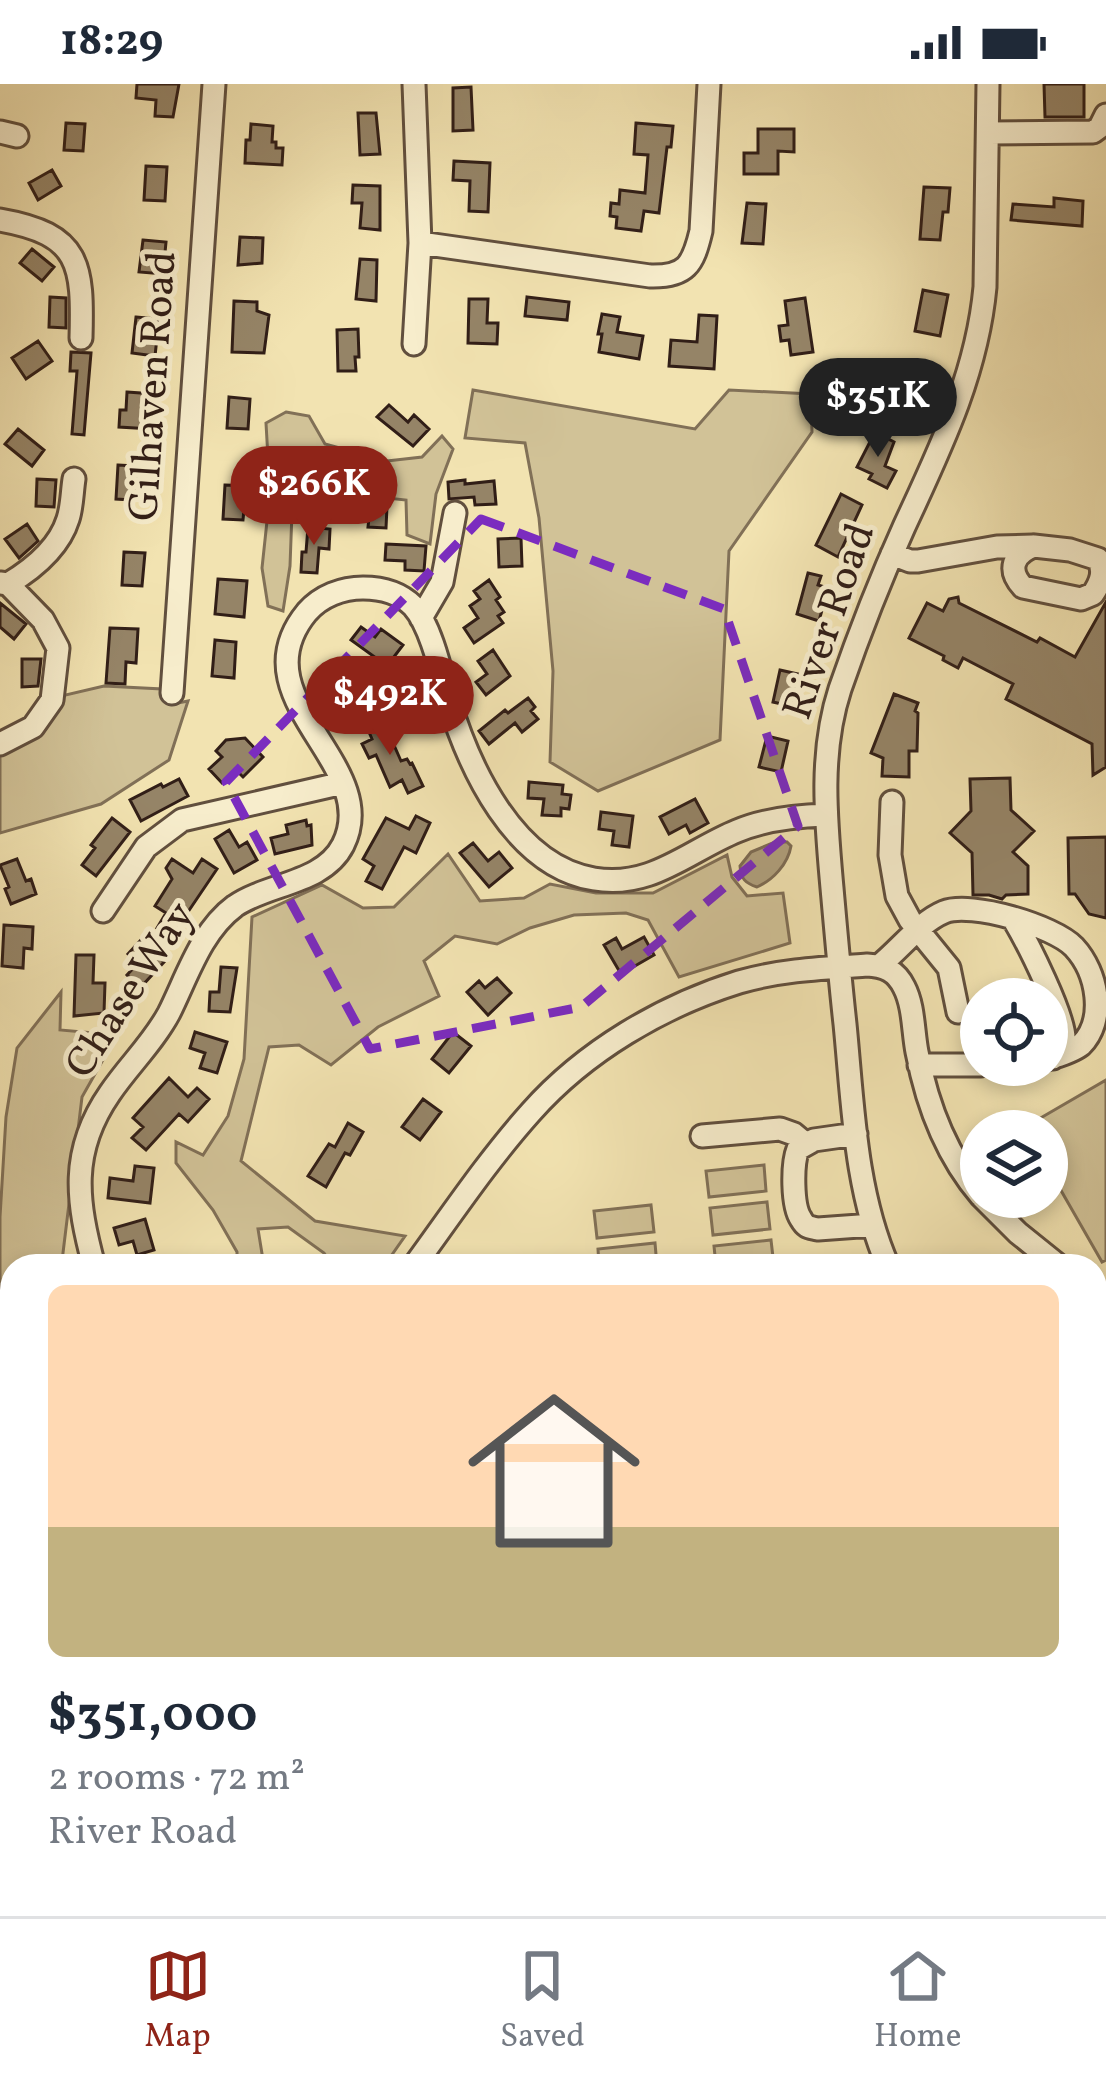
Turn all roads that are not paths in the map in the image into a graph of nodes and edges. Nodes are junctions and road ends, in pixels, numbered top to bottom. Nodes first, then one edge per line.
1 (214, 84) edge
2 (414, 84) edge
3 (709, 84) edge
4 (988, 84) edge
5 (1106, 115) edge
6 (989, 133) junction
7 (0, 220) edge
8 (420, 243) junction
9 (81, 338) dead end
10 (414, 344) dead end
11 (74, 479) dead end
12 (455, 513) dead end
13 (1034, 546) junction
14 (970, 551) junction
15 (892, 554) junction
16 (1104, 574) edge
17 (4, 584) edge
18 (1023, 587) junction
19 (421, 618) junction
20 (172, 693) dead end
21 (0, 745) edge
22 (343, 783) junction
23 (892, 802) dead end
24 (825, 815) junction
25 (103, 911) dead end
26 (1013, 920) junction
27 (919, 930) junction
28 (880, 965) junction
29 (838, 967) junction
30 (1041, 978) edge
31 (1103, 1005) edge
32 (958, 1012) dead end
33 (1068, 1051) edge
34 (919, 1065) junction
35 (960, 1065) edge
36 (856, 1134) junction
37 (702, 1136) dead end
38 (806, 1144) junction
39 (960, 1169) edge
40 (1003, 1218) edge
41 (873, 1225) junction
42 (91, 1254) edge
43 (423, 1254) edge
44 (884, 1254) edge
45 (1044, 1254) edge

1 - 20 street, Gilhaven Road
2 - 8 street
3 - 8 street
4 - 6 street, River Road
5 - 6 street
6 - 15 street, River Road
7 - 9 street
8 - 10 street
11 - 17 street
12 - 19 street
13 - 14 street
13 - 16 street
13 - 18 street
14 - 15 street
14 - 18 street
15 - 24 street, River Road
16 - 18 street
17 - 21 street
19 - 22 street, Chase Way
19 - 24 street
22 - 25 street
22 - 42 street, Chase Way
23 - 27 street
24 - 29 street, River Road
26 - 27 street
26 - 30 street
26 - 31 street
27 - 28 street
27 - 32 street
28 - 29 street
28 - 34 street
29 - 36 street, River Road
29 - 43 street
31 - 33 street
34 - 35 street
34 - 39 street
36 - 38 street
36 - 41 street, River Road
37 - 38 street
38 - 41 street
40 - 45 street
41 - 44 street, River Road

